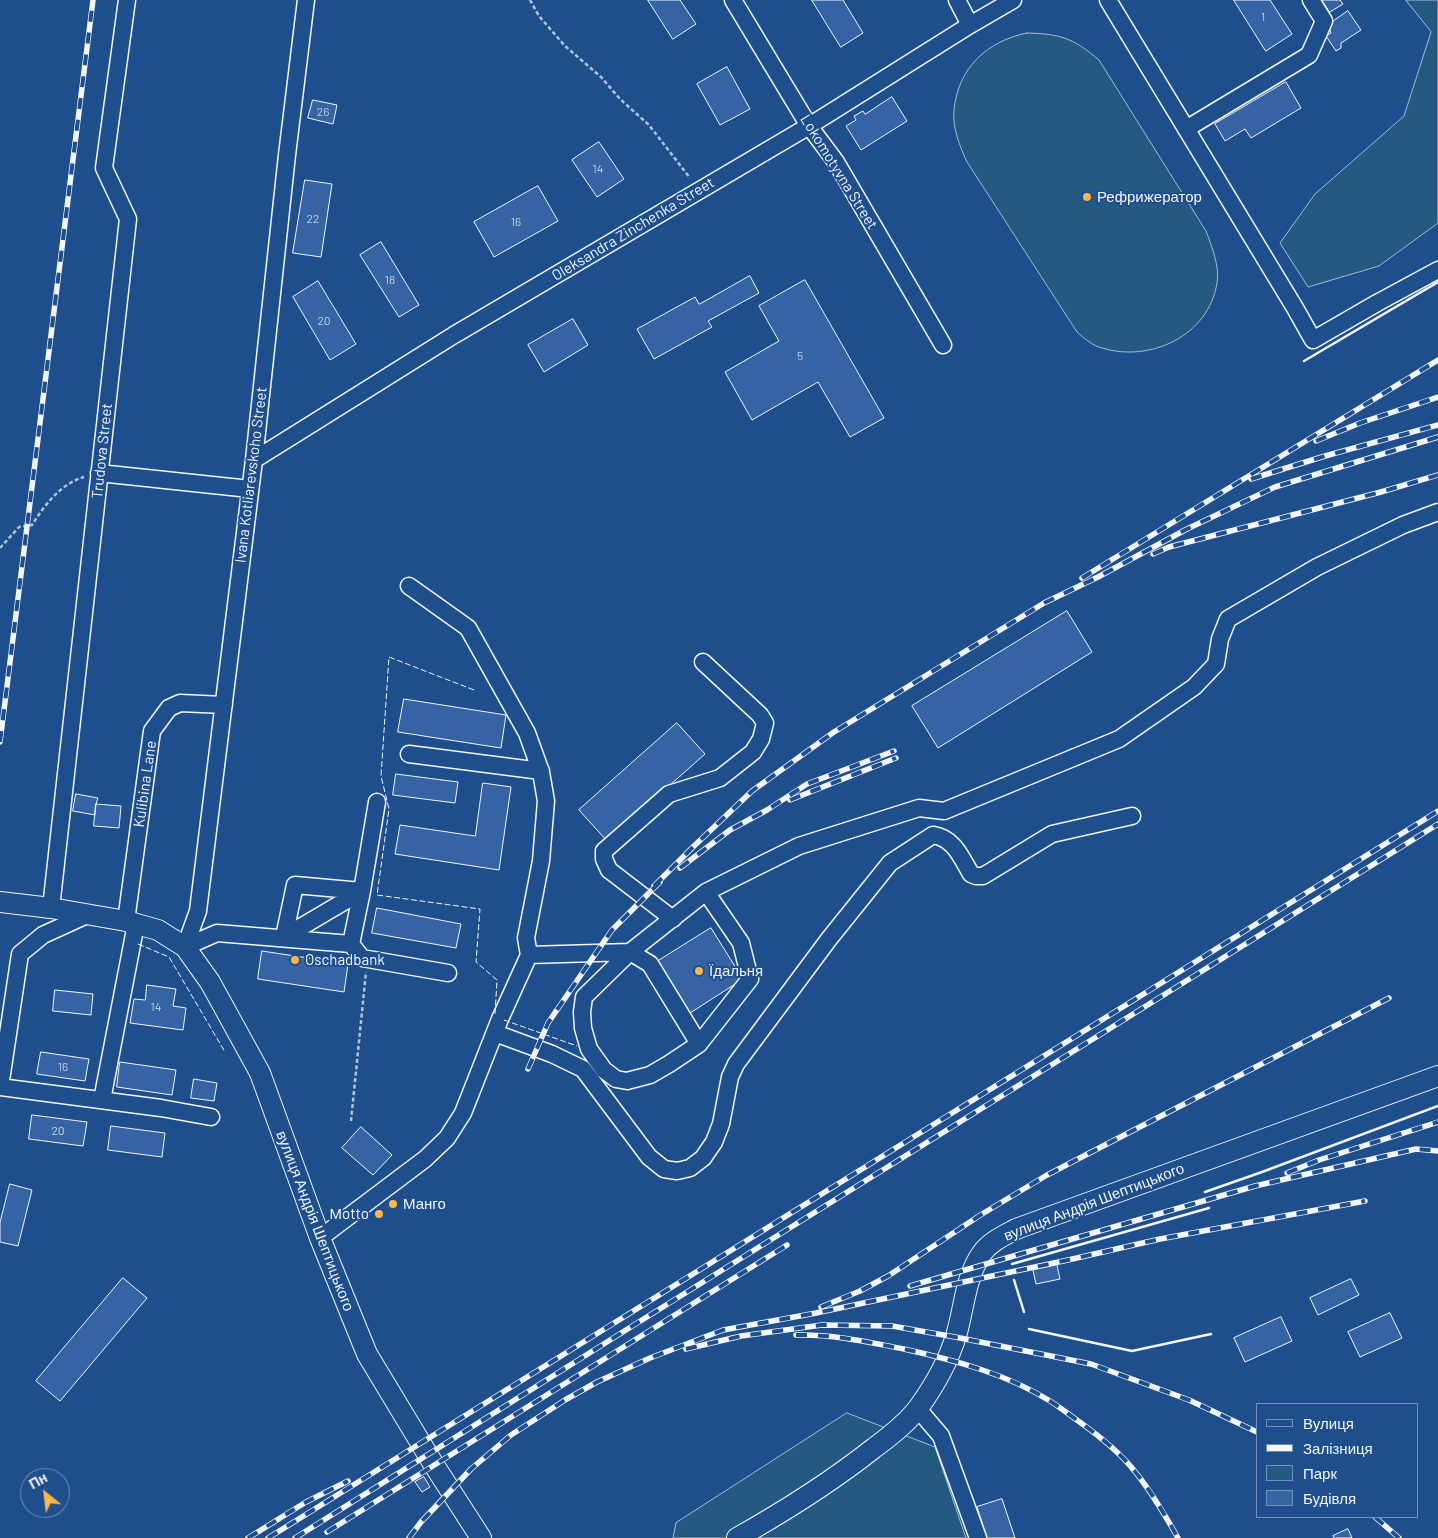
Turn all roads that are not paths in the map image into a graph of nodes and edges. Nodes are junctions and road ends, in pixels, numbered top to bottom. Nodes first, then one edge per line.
1 (126, 0) edge
2 (306, 0) edge
3 (733, 0) edge
4 (957, 0) edge
5 (1013, 0) edge
6 (1108, 0) edge
7 (1311, 0) edge
8 (970, 25) junction
9 (809, 126) junction
10 (1186, 129) junction
11 (1438, 270) edge
12 (943, 345) dead end
13 (254, 460) junction
14 (99, 473) junction
15 (250, 489) junction
16 (1438, 512) edge
17 (409, 586) dead end
18 (703, 662) dead end
19 (224, 705) junction
20 (409, 754) dead end
21 (541, 771) junction
22 (377, 802) dead end
23 (1132, 816) dead end
24 (362, 891) junction
25 (706, 892) junction
26 (0, 902) edge
27 (51, 908) junction
28 (89, 914) junction
29 (673, 919) junction
30 (131, 923) junction
31 (284, 937) junction
32 (351, 944) junction
33 (185, 947) junction
34 (630, 952) junction
35 (529, 954) junction
36 (448, 973) dead end
37 (497, 1026) junction
38 (699, 1044) junction
39 (1438, 1076) edge
40 (102, 1100) junction
41 (211, 1117) dead end
42 (320, 1238) junction
43 (918, 1409) junction
44 (481, 1538) edge
45 (737, 1538) edge
46 (978, 1538) edge

1 - 14 street, Trudova Street
2 - 13 street, Ivana Kotliarevskoho Street
3 - 9 street, Lokomotyvna Street
4 - 8 street
5 - 8 street, Oleksandra Zinchenka Street
6 - 10 street
7 - 10 street
8 - 9 street, Oleksandra Zinchenka Street
9 - 12 street, Lokomotyvna Street
9 - 13 street, Oleksandra Zinchenka Street
10 - 11 street
13 - 15 street, Ivana Kotliarevskoho Street
14 - 15 street
14 - 27 street, Trudova Street
15 - 19 street, Ivana Kotliarevskoho Street
16 - 25 street
17 - 21 street
18 - 29 street
19 - 30 street, Kulibina Lane
19 - 33 street, Ivana Kotliarevskoho Street
20 - 21 street
21 - 35 street
22 - 24 street
23 - 37 street
24 - 31 street
24 - 31 street
24 - 32 street
25 - 29 street
25 - 38 street
26 - 27 main road, вулиця Андрія Шептицького
27 - 28 main road, вулиця Андрія Шептицького
28 - 30 main road, вулиця Андрія Шептицького
28 - 40 street
29 - 34 street
30 - 33 main road, вулиця Андрія Шептицького
30 - 40 street
31 - 32 street
31 - 33 street
32 - 36 street
33 - 42 main road, вулиця Андрія Шептицького
34 - 35 street
34 - 38 street
34 - 38 street
35 - 37 street
37 - 42 street
39 - 43 main road, вулиця Андрія Шептицького
40 - 41 street
42 - 44 main road, вулиця Андрія Шептицького
43 - 45 main road, вулиця Андрія Шептицького
43 - 46 street

